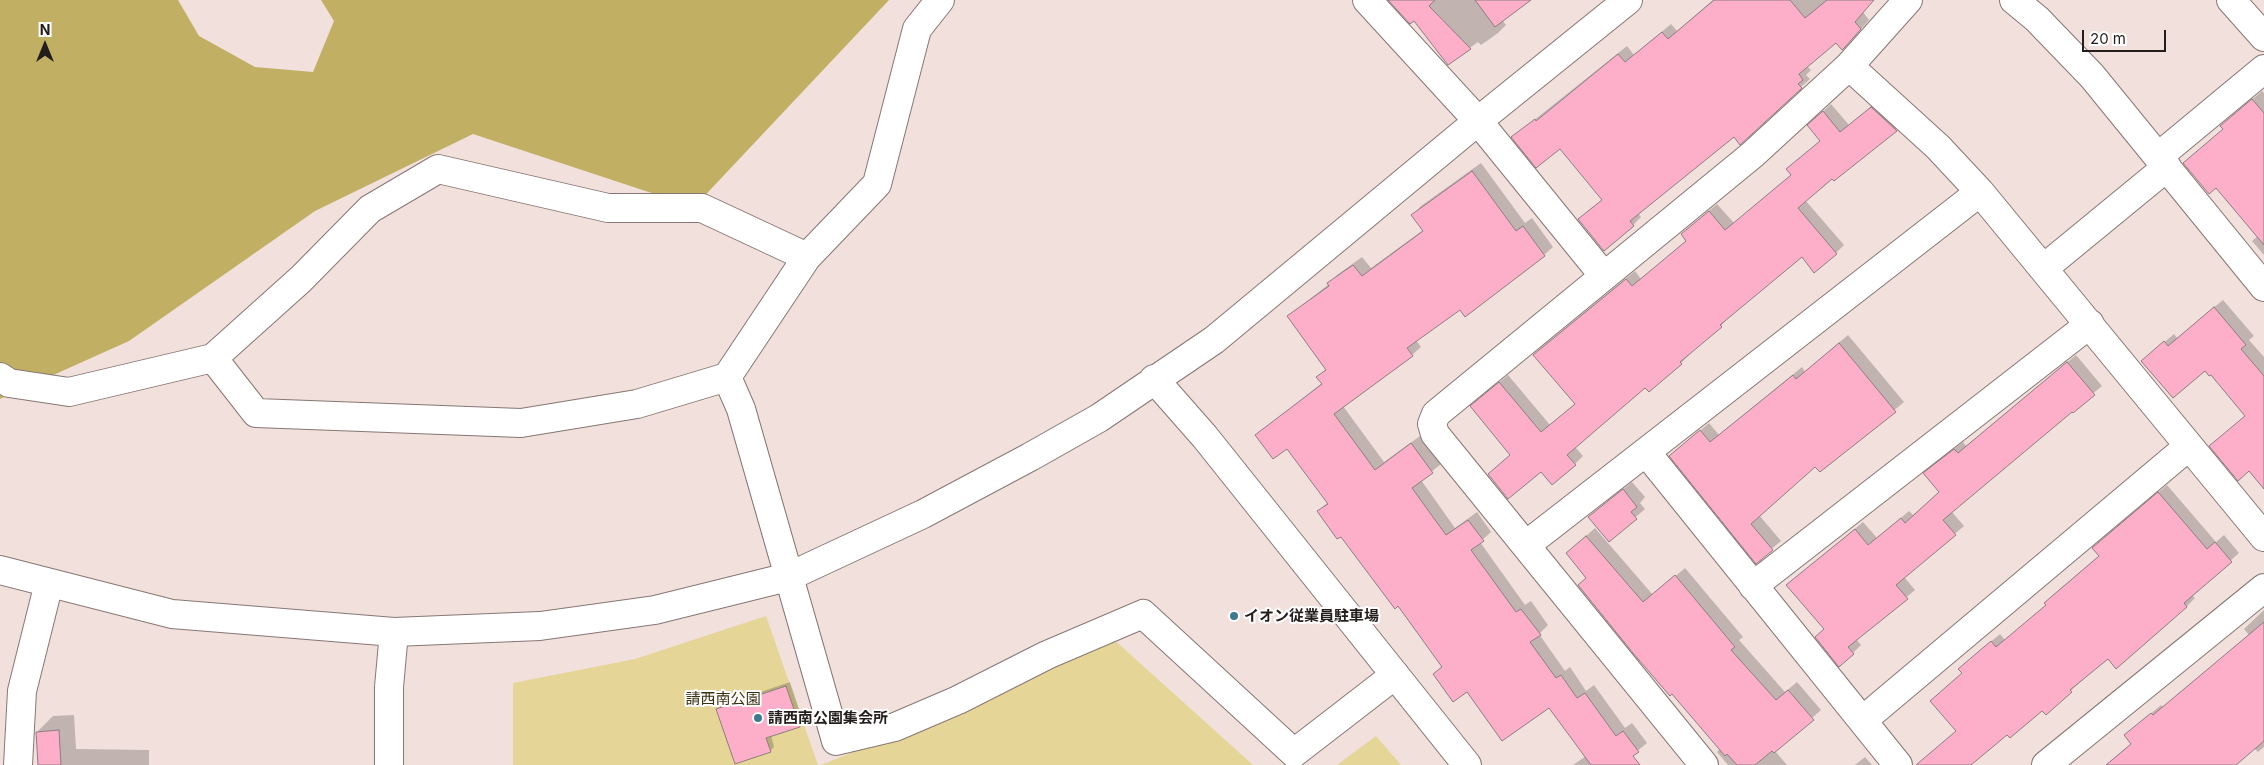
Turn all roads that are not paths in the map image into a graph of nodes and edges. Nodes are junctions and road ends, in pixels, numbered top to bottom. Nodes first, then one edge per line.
1 (940, 0) edge
2 (1367, 0) edge
3 (1628, 0) edge
4 (1908, 0) edge
5 (2014, 0) edge
6 (2231, 0) edge
7 (2264, 37) edge
8 (1849, 66) junction
9 (2264, 69) edge
10 (1478, 120) junction
11 (2163, 162) junction
12 (1980, 192) junction
13 (807, 257) junction
14 (2044, 268) junction
15 (1604, 276) junction
16 (2264, 287) edge
17 (2090, 324) junction
18 (214, 358) junction
19 (0, 377) edge
20 (727, 377) junction
21 (1154, 379) junction
22 (2189, 446) junction
23 (1646, 452) junction
24 (2264, 537) edge
25 (1526, 546) junction
26 (0, 570) edge
27 (788, 577) junction
28 (49, 583) junction
29 (1753, 586) junction
30 (2264, 588) edge
31 (394, 632) junction
32 (1395, 675) junction
33 (1863, 720) junction
34 (1690, 760) edge
35 (18, 765) edge
36 (388, 765) edge
37 (1467, 765) edge
38 (1898, 765) edge
39 (2046, 765) edge

1 - 13 street
2 - 10 street
3 - 10 street
4 - 8 street
5 - 11 street
6 - 7 street
8 - 12 street
8 - 15 street
9 - 11 street
10 - 15 street
10 - 21 street
11 - 14 street
11 - 16 street
12 - 14 street
12 - 23 street
13 - 18 street
13 - 20 street
14 - 17 street
15 - 25 street
17 - 22 street
17 - 29 street
18 - 19 street
18 - 20 street
20 - 27 street
21 - 27 street
21 - 32 street
22 - 24 street
22 - 33 street
23 - 25 street
23 - 29 street
25 - 34 street
26 - 28 street
27 - 31 street
27 - 32 street
28 - 31 street
28 - 35 street
29 - 33 street
30 - 39 street
31 - 36 street
32 - 37 street
33 - 38 street

